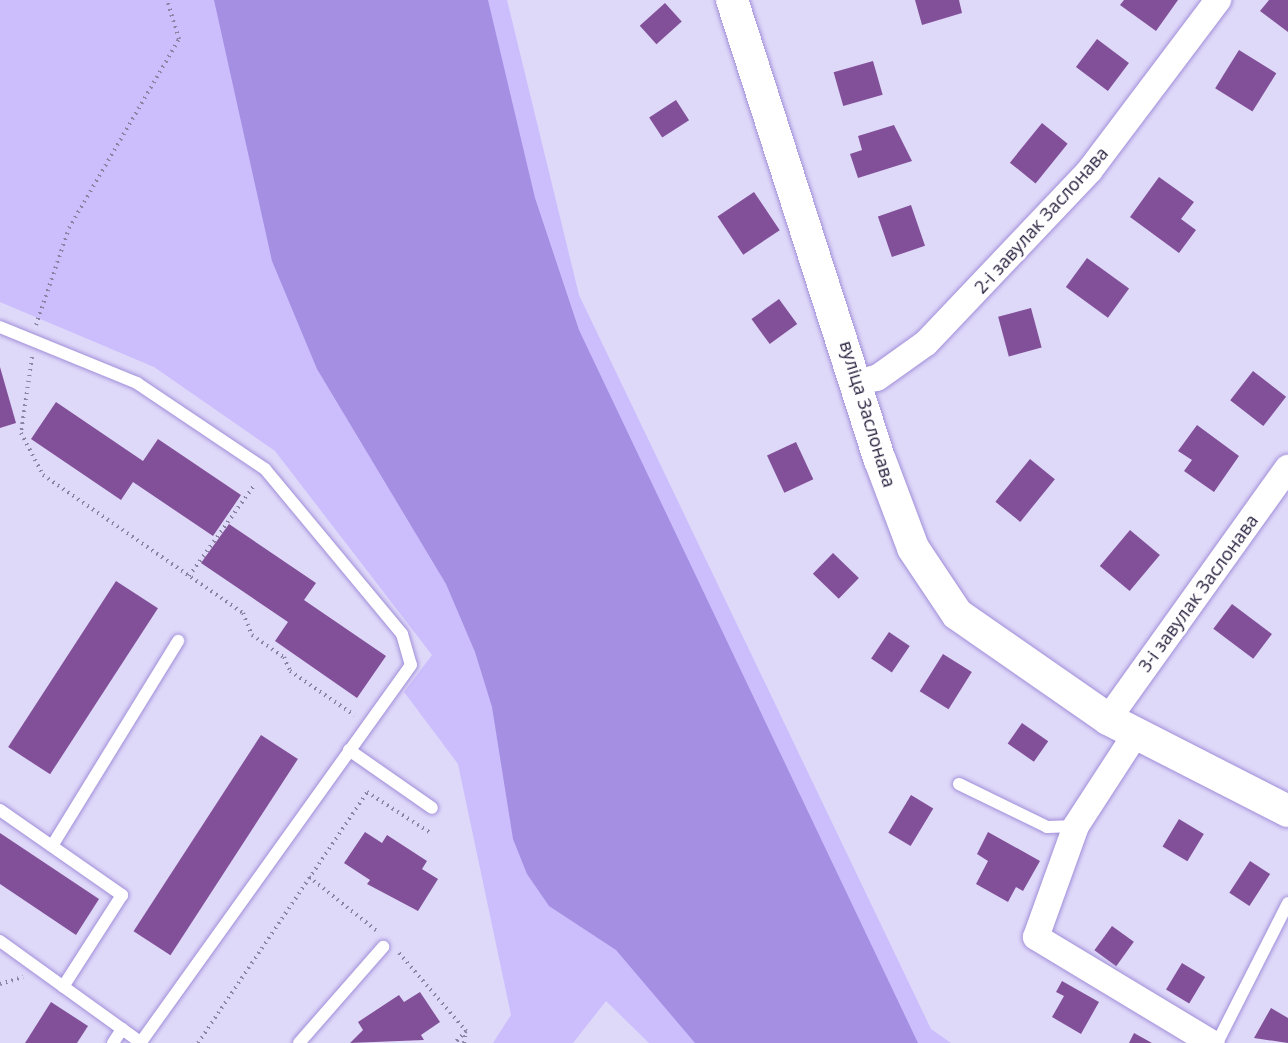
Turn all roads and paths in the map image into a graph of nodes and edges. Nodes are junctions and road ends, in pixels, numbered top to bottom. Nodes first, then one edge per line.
1 (167, 0) edge
2 (732, 0) edge
3 (1218, 0) edge
4 (0, 327) edge
5 (34, 341) junction
6 (859, 382) junction
7 (1288, 468) edge
8 (265, 469) junction
9 (189, 576) junction
10 (178, 641) dead end
11 (1108, 719) junction
12 (368, 724) junction
13 (1135, 735) junction
14 (349, 750) junction
15 (959, 784) dead end
16 (432, 808) dead end
17 (0, 810) edge
18 (1288, 811) edge
19 (1076, 826) junction
20 (429, 832) dead end
21 (52, 846) junction
22 (1288, 903) edge
23 (0, 941) edge
24 (383, 947) dead end
25 (63, 987) junction
26 (122, 1029) junction
27 (466, 1031) dead end
28 (140, 1042) edge
29 (113, 1043) edge
30 (198, 1043) edge
31 (299, 1043) edge
32 (464, 1043) edge
33 (1212, 1043) edge
34 (1217, 1043) edge

1 - 5 path
2 - 6 street, вуліца Заслонава
3 - 6 street, 2-і завулак Заслонава
4 - 5 lane
5 - 8 lane
5 - 9 path
6 - 11 street, вуліца Заслонава
7 - 11 street, 3-і завулак Заслонава
8 - 9 path
8 - 12 lane
9 - 12 path
10 - 21 lane
11 - 13 street, вуліца Заслонава
12 - 14 lane
13 - 18 street, вуліца Заслонава
13 - 19 street
14 - 16 lane
14 - 28 lane
15 - 19 lane
17 - 21 lane
19 - 33 street
20 - 30 path
21 - 25 lane
22 - 34 lane
23 - 25 lane
24 - 31 lane
25 - 26 lane
26 - 28 lane
26 - 29 lane
27 - 32 path

